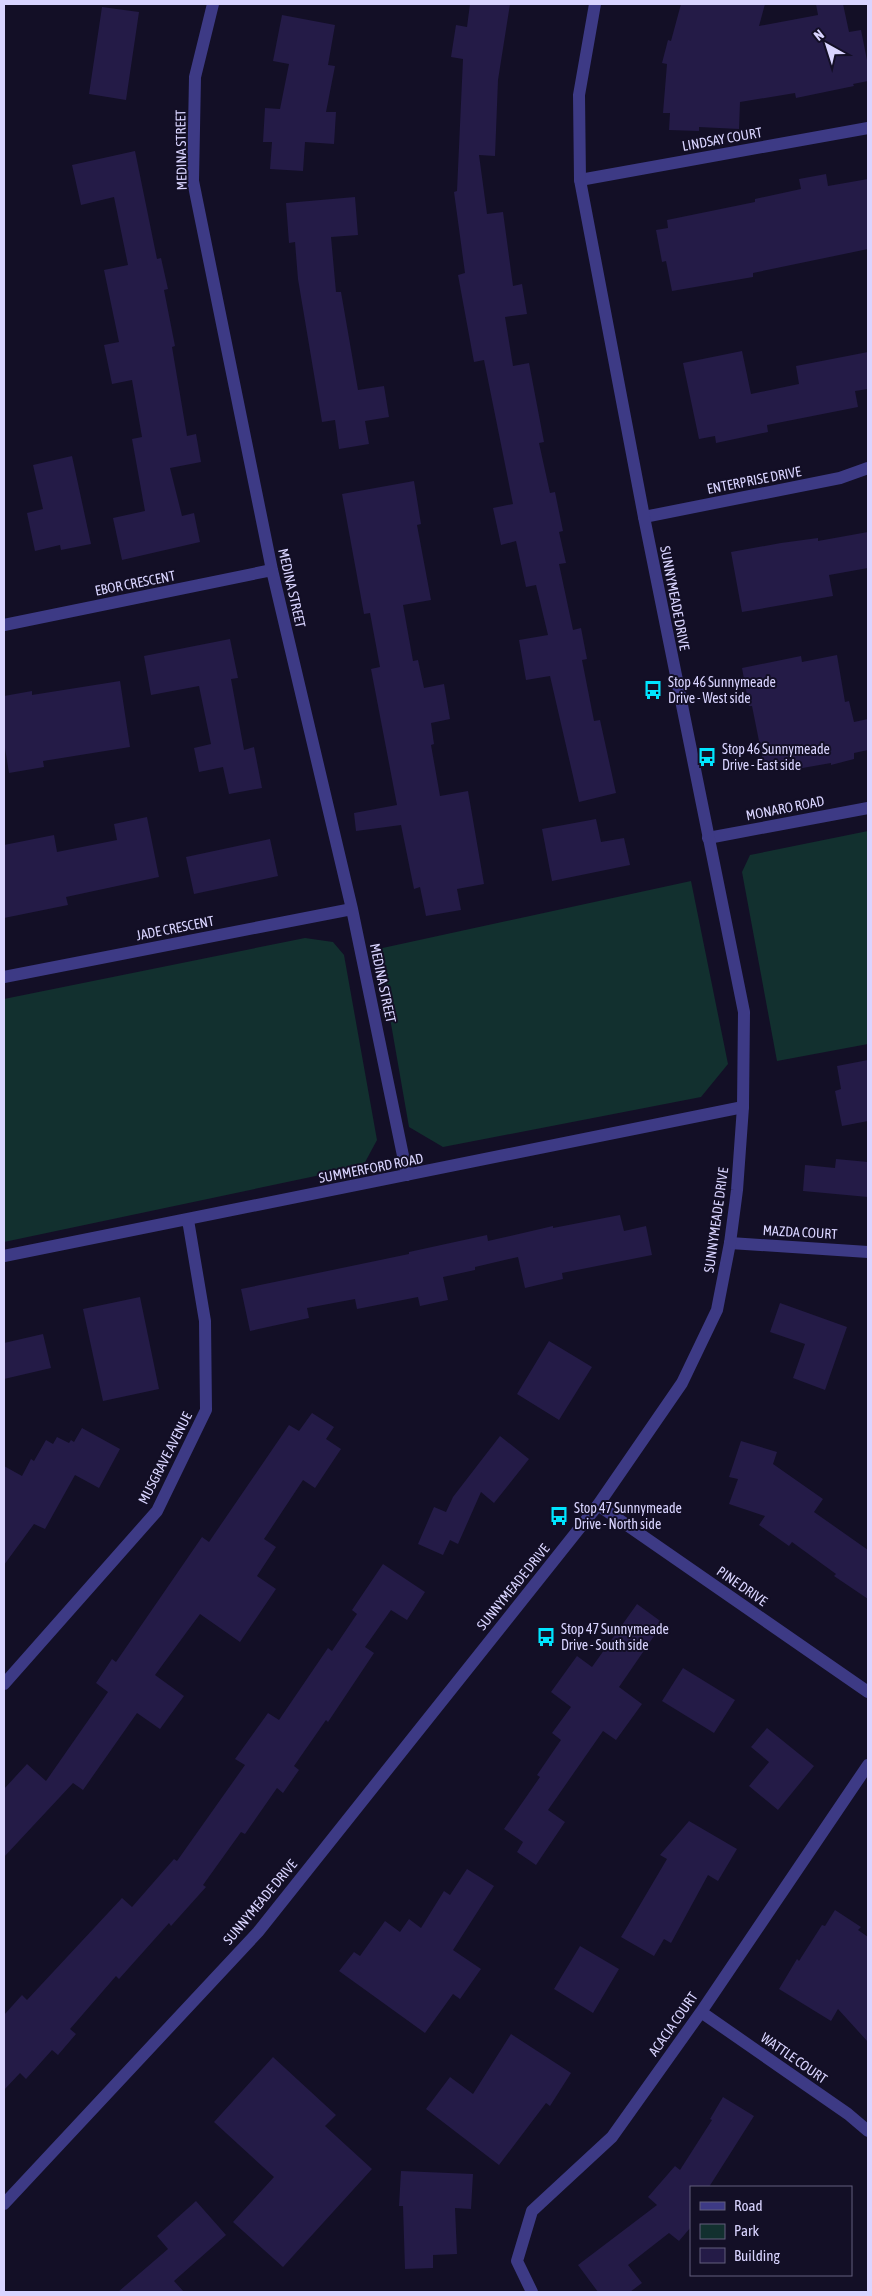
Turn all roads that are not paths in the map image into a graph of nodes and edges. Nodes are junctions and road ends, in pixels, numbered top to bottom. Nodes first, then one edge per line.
1 (213, 4) edge
2 (595, 4) edge
3 (868, 128) edge
4 (580, 180) junction
5 (868, 468) edge
6 (644, 516) junction
7 (272, 570) junction
8 (4, 624) edge
9 (868, 808) edge
10 (708, 838) junction
11 (352, 909) junction
12 (4, 977) edge
13 (743, 1107) junction
14 (408, 1175) junction
15 (188, 1220) junction
16 (730, 1243) junction
17 (868, 1252) edge
18 (4, 1256) edge
19 (598, 1505) junction
20 (4, 1684) edge
21 (868, 1692) edge
22 (868, 1765) edge
23 (701, 2012) junction
24 (868, 2132) edge
25 (4, 2204) edge
26 (532, 2292) edge

1 - 7 street, MEDINA STREET
2 - 4 street, SUNNYMEADE DRIVE
3 - 4 street, LINDSAY COURT
4 - 6 street, SUNNYMEADE DRIVE
5 - 6 street, ENTERPRISE DRIVE
6 - 10 street, SUNNYMEADE DRIVE
7 - 8 street, EBOR CRESCENT
7 - 11 street, MEDINA STREET
9 - 10 street, MONARO ROAD
10 - 13 street, SUNNYMEADE DRIVE
11 - 12 street, JADE CRESCENT
11 - 14 street, MEDINA STREET
13 - 14 street, SUMMERFORD ROAD
13 - 16 street, SUNNYMEADE DRIVE
14 - 15 street, SUMMERFORD ROAD
15 - 18 street, SUMMERFORD ROAD
15 - 20 street, MUSGRAVE AVENUE
16 - 17 street, MAZDA COURT
16 - 19 street, SUNNYMEADE DRIVE
19 - 21 street, PINE DRIVE
19 - 25 street, SUNNYMEADE DRIVE
22 - 23 street, ACACIA COURT
23 - 24 street, WATTLE COURT
23 - 26 street, ACACIA COURT

